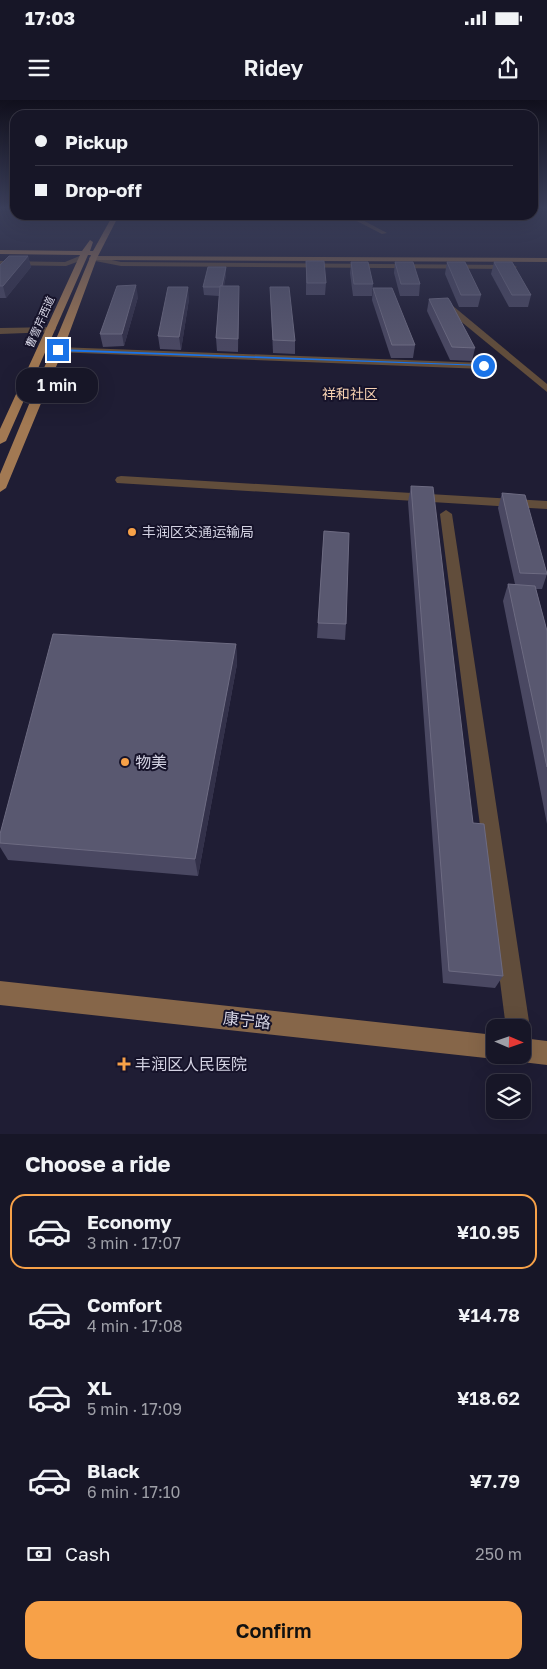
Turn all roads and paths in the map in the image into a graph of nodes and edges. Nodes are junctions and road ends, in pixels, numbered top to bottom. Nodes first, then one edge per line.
1 (66, 255) edge
2 (89, 255) junction
3 (112, 255) edge
4 (205, 255) edge
5 (0, 256) edge
6 (547, 256) edge
7 (547, 260) edge
8 (0, 263) edge
9 (513, 267) edge
10 (450, 308) edge
11 (52, 329) junction
12 (0, 331) edge
13 (58, 350) junction
14 (484, 366) dead end
15 (547, 389) edge
16 (0, 441) edge
17 (121, 480) dead end
18 (0, 488) edge
19 (547, 505) edge
20 (446, 514) dead end
21 (0, 993) edge
22 (517, 1019) edge
23 (486, 1046) edge
24 (531, 1051) edge
25 (547, 1053) edge

1 - 5 main road
2 - 8 street
2 - 9 street
2 - 11 main road, 曹雪芹西道
2 - 13 main road, 曹雪芹西道
3 - 7 main road
4 - 6 main road
10 - 15 street
11 - 12 street
11 - 16 main road, 曹雪芹西道
13 - 14 street
13 - 18 main road, 曹雪芹西道
17 - 19 street
20 - 22 street
21 - 23 main road, 康宁路
24 - 25 main road

